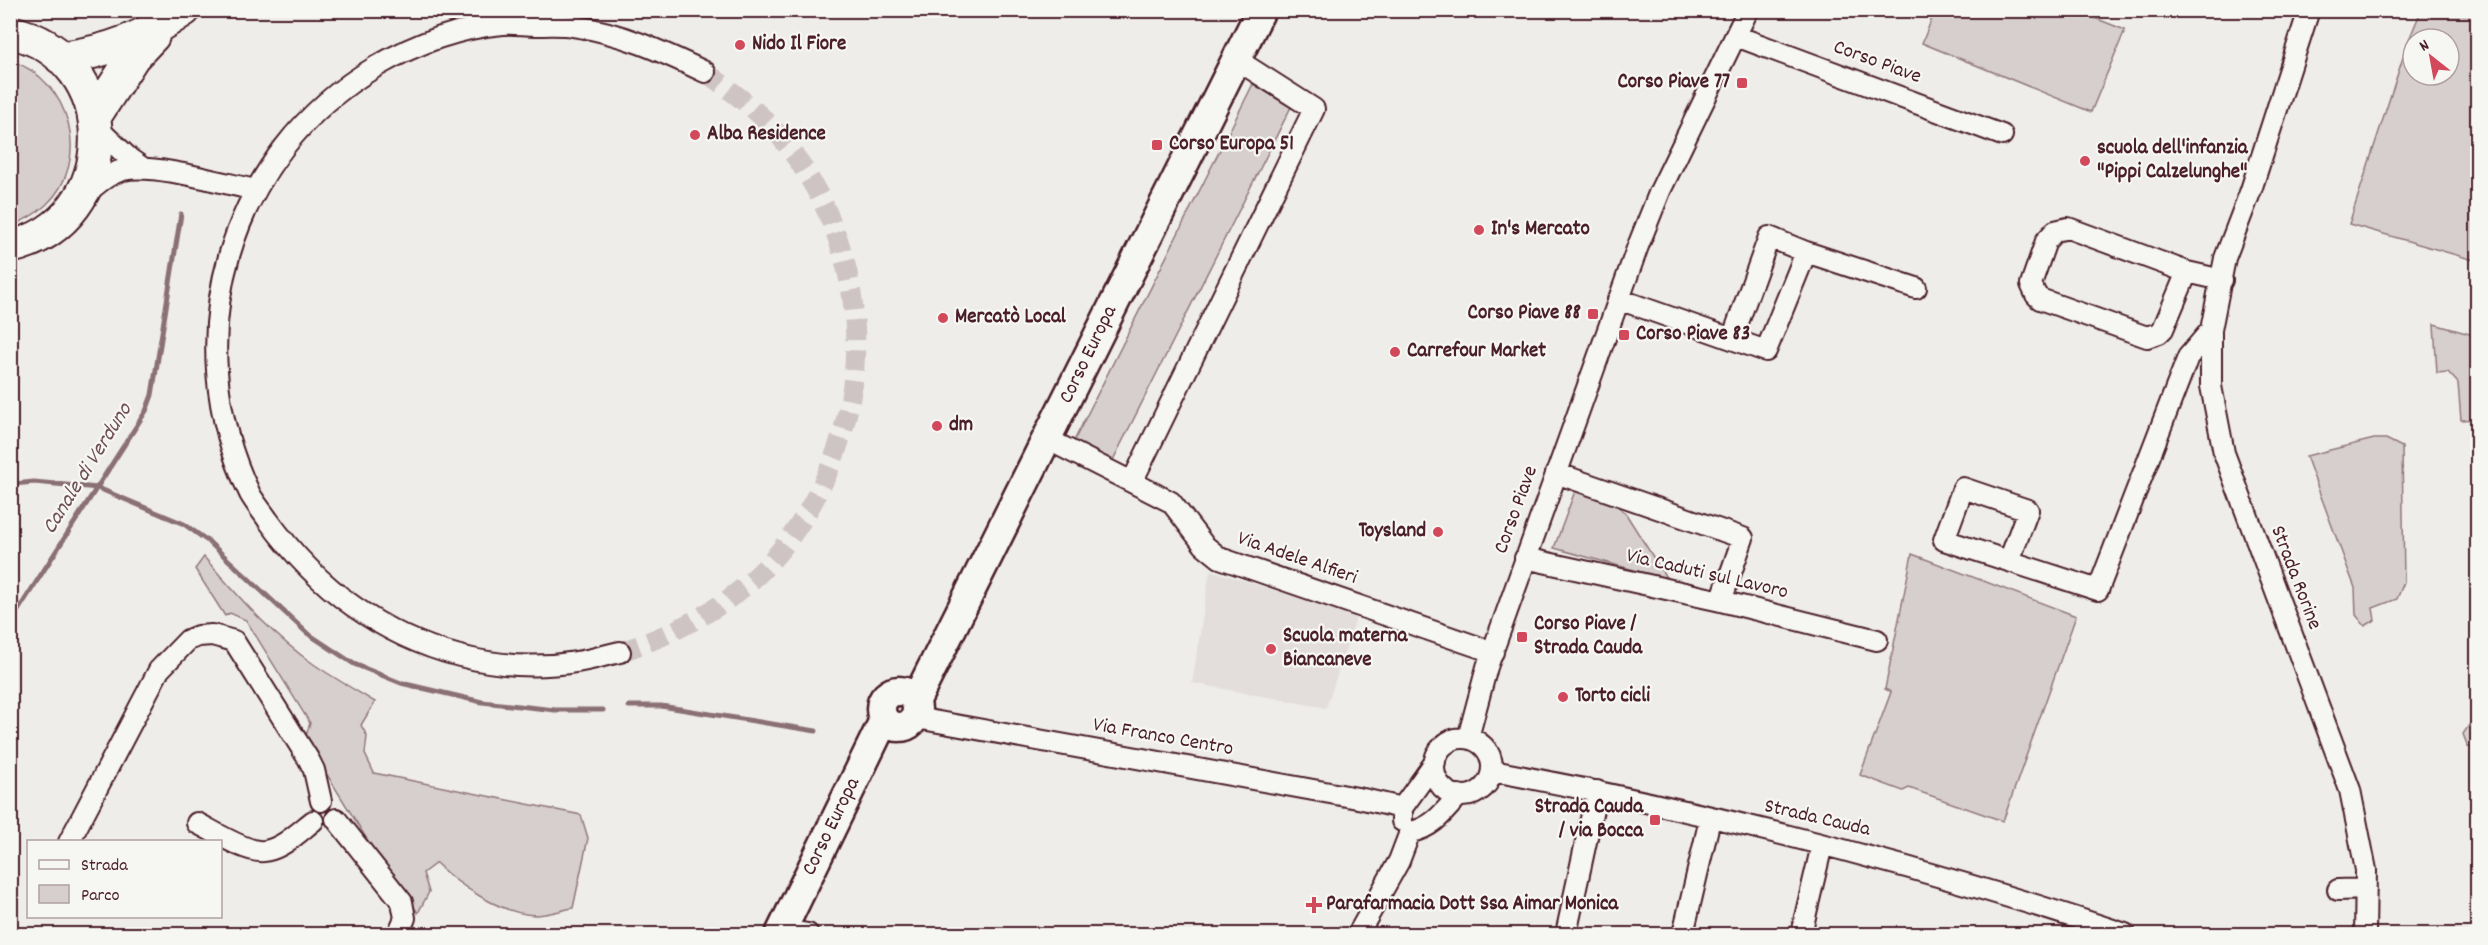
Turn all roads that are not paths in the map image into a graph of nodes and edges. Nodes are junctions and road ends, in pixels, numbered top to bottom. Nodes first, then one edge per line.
1 (1241, 10) edge
2 (1261, 10) edge
3 (1748, 10) edge
4 (2309, 10) edge
5 (177, 16) edge
6 (10, 32) edge
7 (1736, 36) junction
8 (61, 58) junction
9 (1245, 65) dead end
10 (705, 72) tunnel mouth
11 (96, 121) junction
12 (2002, 135) dead end
13 (143, 168) junction
14 (255, 190) junction
15 (76, 205) junction
16 (10, 247) edge
17 (1806, 252) junction
18 (2187, 272) junction
19 (2222, 280) junction
20 (1916, 288) dead end
21 (1618, 300) junction
22 (2211, 330) junction
23 (1732, 339) junction
24 (1047, 439) junction
25 (1556, 473) junction
26 (1132, 482) junction
27 (1525, 558) junction
28 (2009, 561) junction
29 (1721, 601) junction
30 (1877, 640) dead end
31 (620, 652) tunnel mouth
32 (1493, 652) junction
33 (903, 711) junction
34 (1468, 738) junction
35 (1435, 762) junction
36 (1492, 771) junction
37 (1597, 791) junction
38 (1459, 795) junction
39 (321, 801) junction
40 (1402, 808) junction
41 (336, 819) junction
42 (1710, 819) junction
43 (313, 822) junction
44 (197, 823) dead end
45 (1410, 832) junction
46 (70, 840) edge
47 (1822, 845) junction
48 (2366, 889) junction
49 (2338, 890) dead end
50 (398, 934) edge
51 (798, 934) edge
52 (1358, 934) edge
53 (1566, 934) edge
54 (1683, 934) edge
55 (1801, 934) edge
56 (2125, 934) edge
57 (2365, 934) edge

1 - 33 main road, Corso Europa
2 - 24 main road, Corso Europa
3 - 7 street, Corso Piave
4 - 19 street, Strada Rorine
5 - 8 main road
5 - 11 main road
6 - 8 main road
7 - 12 street, Corso Piave
7 - 21 street, Corso Piave
8 - 11 main road
9 - 26 street
10 - 14 street
11 - 13 street
11 - 15 main road
13 - 14 street
13 - 15 street
14 - 31 street
15 - 16 main road
17 - 20 street
17 - 23 street
17 - 23 street
18 - 18 street
18 - 19 street
19 - 22 street, Strada Rorine
21 - 23 street
21 - 25 street, Corso Piave
22 - 28 street
22 - 48 street, Strada Rorine
24 - 26 street, Via Adele Alfieri
24 - 33 main road, Corso Europa
25 - 27 street, Corso Piave
25 - 29 street
26 - 32 street, Via Adele Alfieri
27 - 29 street, Via Caduti sul Lavoro
27 - 32 street, Corso Piave
28 - 28 street
29 - 30 street, Via Caduti sul Lavoro
32 - 34 street, Corso Piave
33 - 40 street, Via Franco Centro
33 - 51 main road
34 - 35 street
34 - 36 street
35 - 38 street
35 - 40 street
36 - 37 street, Strada Cauda
36 - 38 street
37 - 42 street, Strada Cauda
37 - 53 street
38 - 45 street
39 - 41 street
39 - 43 street
39 - 46 street
40 - 45 street
41 - 43 street
41 - 50 street
42 - 47 street, Strada Cauda
42 - 54 street
43 - 44 street
45 - 52 street
47 - 55 street
47 - 56 street, Strada Cauda
48 - 49 street
48 - 57 street, Strada Rorine

